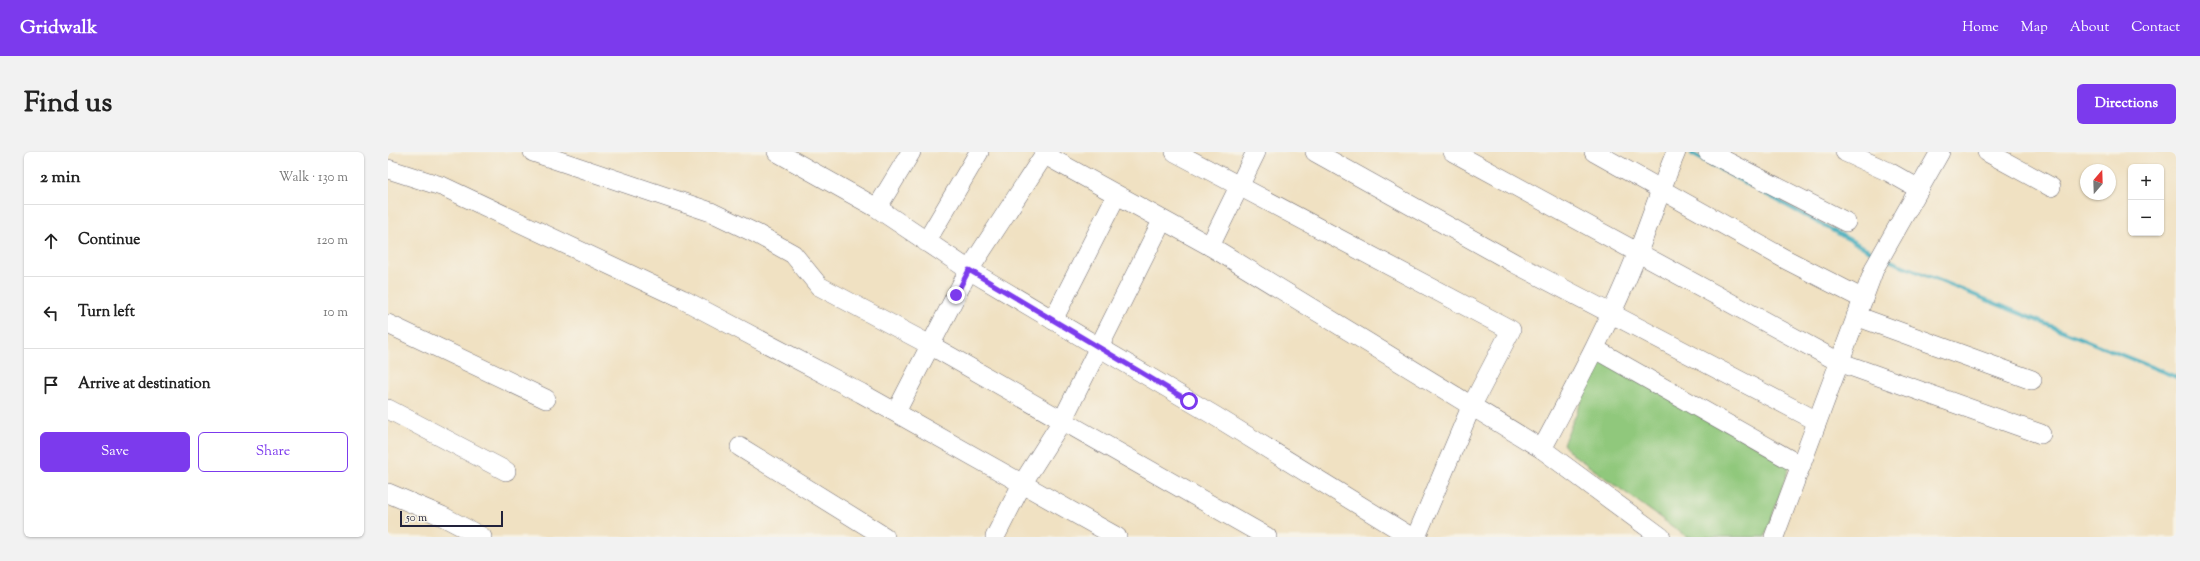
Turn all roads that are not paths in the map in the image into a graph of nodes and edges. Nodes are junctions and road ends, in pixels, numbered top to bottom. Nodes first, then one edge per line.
1 (533, 152) edge
2 (777, 152) edge
3 (911, 152) edge
4 (979, 152) edge
5 (1175, 152) edge
6 (1256, 152) edge
7 (1314, 152) edge
8 (1453, 152) edge
9 (1594, 152) edge
10 (1676, 152) edge
11 (1708, 152) edge
12 (1845, 152) edge
13 (1940, 152) edge
14 (1987, 152) edge
15 (1046, 154) edge
16 (388, 169) edge
17 (1239, 185) junction
18 (2051, 187) dead end
19 (1660, 189) junction
20 (1919, 189) junction
21 (1116, 196) junction
22 (877, 208) junction
23 (1162, 221) junction
24 (1846, 222) dead end
25 (926, 242) junction
26 (1210, 246) junction
27 (1638, 252) junction
28 (969, 270) junction
29 (1860, 308) junction
30 (1611, 312) junction
31 (1053, 320) junction
32 (388, 324) edge
33 (930, 345) junction
34 (1098, 347) junction
35 (1595, 349) junction
36 (1839, 362) junction
37 (2032, 380) dead end
38 (546, 399) dead end
39 (1471, 407) junction
40 (388, 409) edge
41 (896, 412) junction
42 (1062, 420) junction
43 (1817, 421) junction
44 (2041, 434) dead end
45 (740, 447) dead end
46 (1542, 449) junction
47 (1800, 466) junction
48 (506, 471) dead end
49 (1022, 484) junction
50 (388, 493) edge
51 (482, 537) edge
52 (885, 537) edge
53 (995, 537) edge
54 (1117, 537) edge
55 (1267, 537) edge
56 (1411, 537) edge
57 (1416, 537) edge
58 (1661, 537) edge
59 (1774, 537) edge

1 - 33 street
2 - 22 street
3 - 22 street
4 - 25 street
5 - 17 street
6 - 17 street
7 - 30 street
8 - 27 street
9 - 19 street
10 - 19 street
11 - 24 street
12 - 20 street
13 - 20 street
14 - 18 street
15 - 21 street
15 - 28 street
16 - 41 street
17 - 26 street
17 - 39 street
19 - 27 street
19 - 29 street
20 - 29 street
21 - 23 street
21 - 31 street
22 - 25 street
23 - 26 street
23 - 34 street
25 - 28 street
26 - 39 street
27 - 30 street
27 - 36 street
28 - 31 street
28 - 33 street
29 - 36 street
29 - 37 street
30 - 35 street
30 - 43 street
31 - 34 street
32 - 38 street
33 - 41 street
33 - 42 street
34 - 42 street
34 - 56 street
35 - 46 street
35 - 47 street
36 - 43 street
36 - 44 street
39 - 46 street
39 - 57 street
40 - 48 street
41 - 49 street
42 - 49 street
42 - 55 street
43 - 47 street
45 - 52 street
46 - 58 street
47 - 59 street
49 - 53 street
49 - 54 street
50 - 51 street

